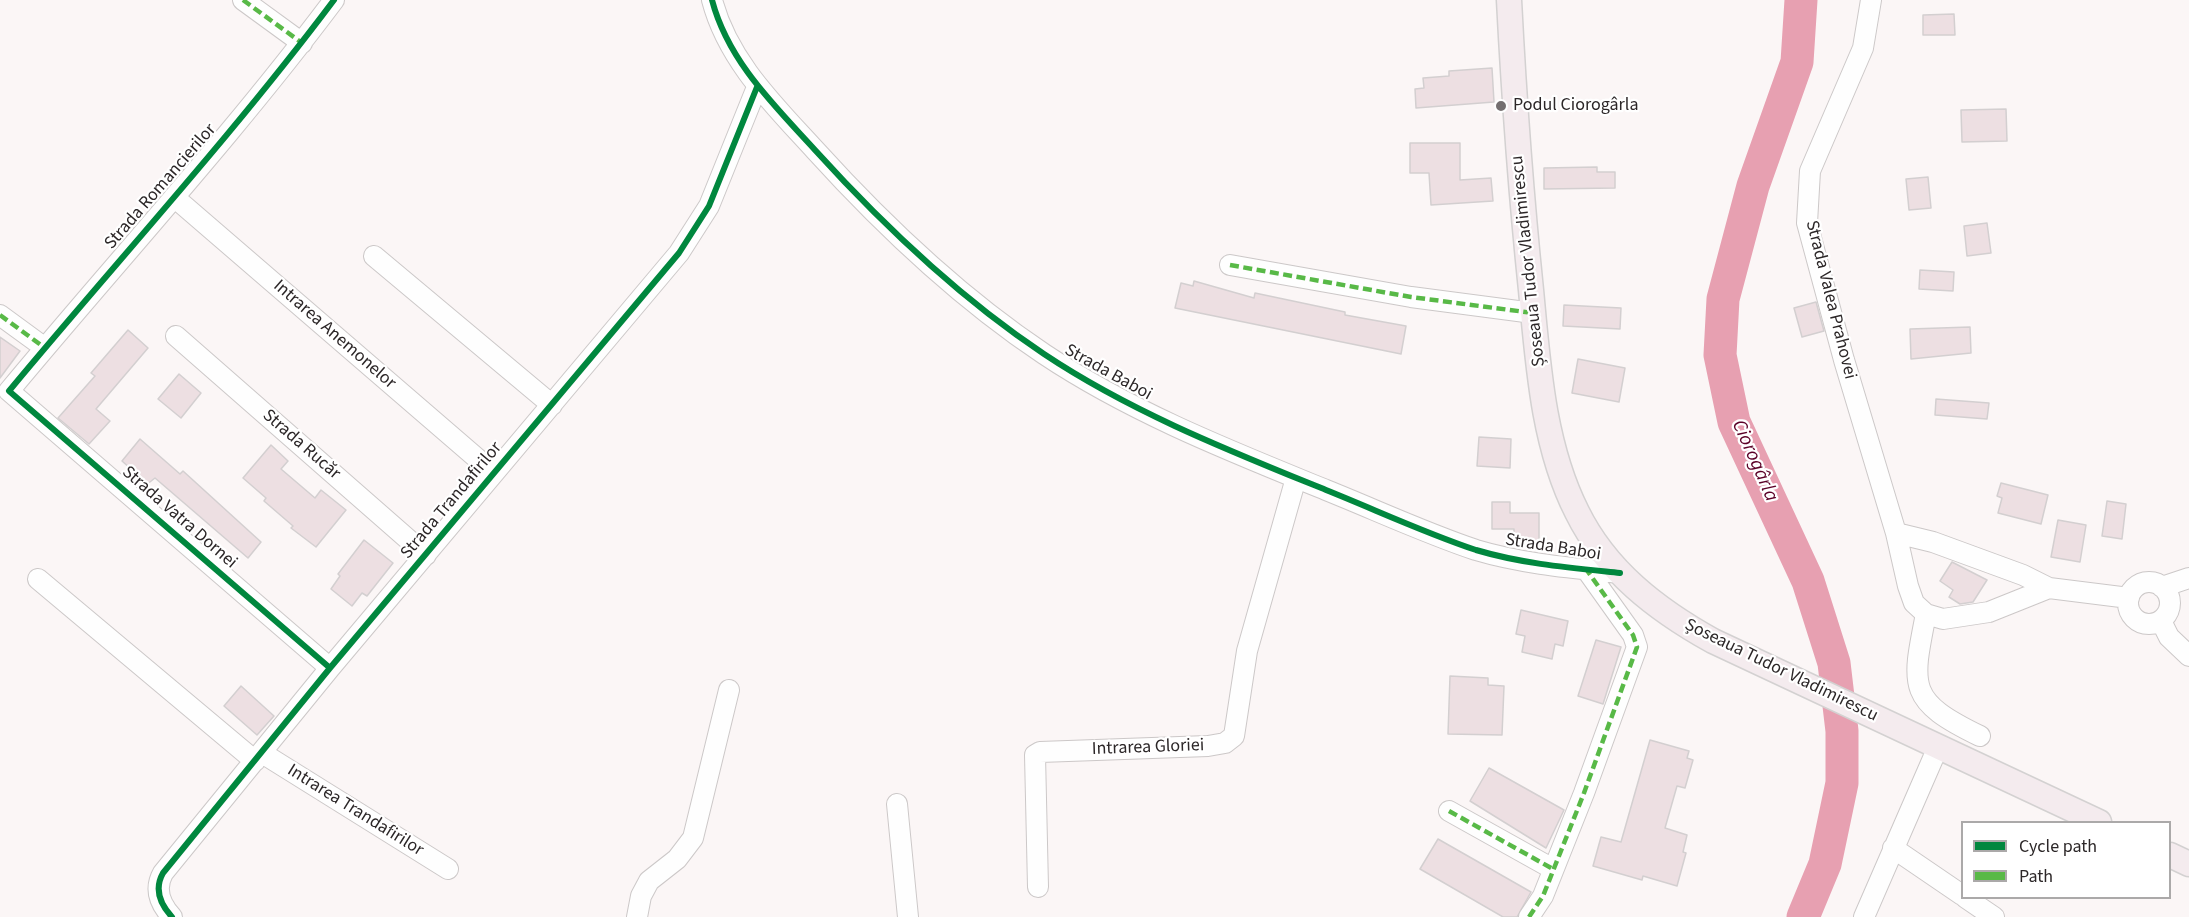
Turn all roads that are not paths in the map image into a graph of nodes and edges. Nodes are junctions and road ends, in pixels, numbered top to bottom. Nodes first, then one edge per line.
1 (243, 0) edge
2 (334, 0) edge
3 (712, 0) edge
4 (1509, 0) edge
5 (1870, 0) edge
6 (302, 43) junction
7 (757, 87) junction
8 (174, 196) junction
9 (374, 256) dead end
10 (1230, 264) dead end
11 (1533, 313) junction
12 (0, 315) edge
13 (176, 336) dead end
14 (45, 348) junction
15 (9, 391) joint
16 (552, 405) junction
17 (494, 473) junction
18 (1296, 478) junction
19 (1896, 533) junction
20 (426, 555) junction
21 (1586, 570) junction
22 (1620, 573) junction
23 (2189, 578) edge
24 (38, 579) dead end
25 (2162, 587) junction
26 (2049, 588) junction
27 (2129, 598) junction
28 (1926, 614) junction
29 (2161, 621) junction
30 (2189, 656) edge
31 (330, 668) junction
32 (729, 690) dead end
33 (1980, 736) dead end
34 (1933, 745) junction
35 (259, 757) junction
36 (897, 804) dead end
37 (1449, 811) dead end
38 (2097, 821) edge
39 (1893, 848) junction
40 (2171, 856) edge
41 (2189, 864) edge
42 (448, 869) dead end
43 (1553, 869) junction
44 (1038, 887) dead end
45 (1961, 894) edge
46 (1968, 899) edge
47 (172, 917) edge
48 (637, 917) edge
49 (908, 917) edge
50 (1529, 917) edge
51 (1864, 917) edge
52 (1994, 917) edge

1 - 6 street
2 - 6 street, Strada Romancierilor
3 - 7 street, Strada Baboi
4 - 11 main road, Șoseaua Tudor Vladimirescu
5 - 19 street, Strada Valea Prahovei
6 - 8 street, Strada Romancierilor
7 - 16 street, Strada Trandafirilor
7 - 18 street, Strada Baboi
8 - 14 street, Strada Romancierilor
8 - 17 street, Intrarea Anemonelor
9 - 16 street
10 - 11 street
11 - 22 main road, Șoseaua Tudor Vladimirescu
12 - 14 street
13 - 20 street, Strada Rucăr
14 - 15 street, Strada Romancierilor
15 - 31 street, Strada Vatra Dornei
16 - 17 street, Strada Trandafirilor
17 - 20 street, Strada Trandafirilor
18 - 21 street, Strada Baboi
18 - 44 street, Intrarea Gloriei
19 - 26 street
19 - 28 street, Strada Valea Prahovei
20 - 31 street, Strada Trandafirilor
21 - 22 street, Strada Baboi
21 - 43 street
22 - 34 main road, Șoseaua Tudor Vladimirescu
23 - 25 street
24 - 35 street, Intrarea Trandafirilor
25 - 27 street
25 - 29 street
26 - 27 street
26 - 28 street
27 - 29 street
28 - 33 street
29 - 30 street
31 - 35 street, Strada Trandafirilor
32 - 48 street
34 - 38 main road, Șoseaua Tudor Vladimirescu
34 - 39 street
35 - 42 street, Intrarea Trandafirilor
35 - 47 street, Strada Trandafirilor
36 - 49 street
37 - 43 street
39 - 45 street
39 - 51 street
40 - 41 main road
43 - 50 street
46 - 52 street

